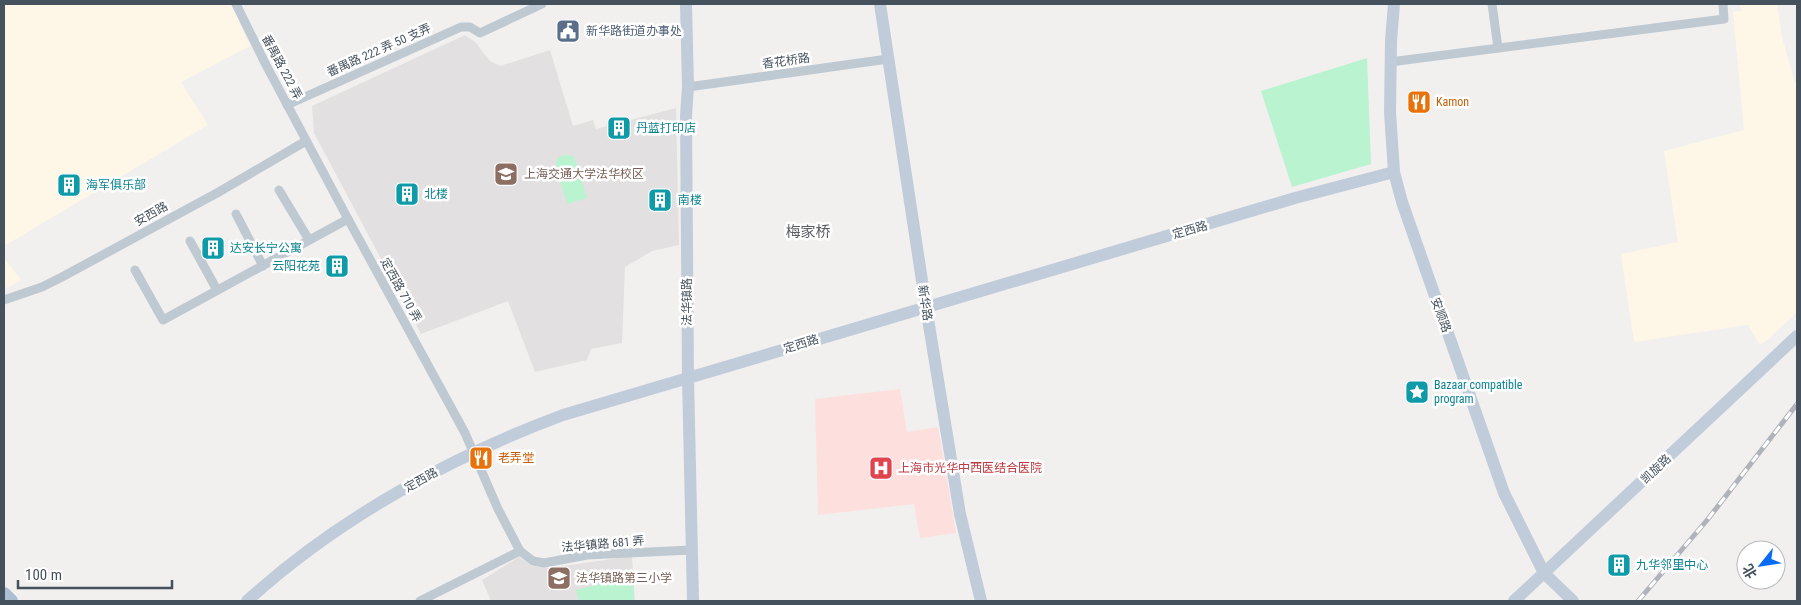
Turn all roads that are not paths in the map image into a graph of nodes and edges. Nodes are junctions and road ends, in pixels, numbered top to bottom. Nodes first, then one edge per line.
1 (236, 4) edge
2 (542, 4) edge
3 (686, 4) edge
4 (880, 4) edge
5 (1394, 4) edge
6 (1492, 4) edge
7 (1723, 4) edge
8 (1498, 48) junction
9 (888, 60) junction
10 (1390, 62) junction
11 (688, 87) junction
12 (288, 105) junction
13 (306, 141) junction
14 (1394, 172) junction
15 (279, 190) dead end
16 (236, 214) dead end
17 (348, 219) junction
18 (309, 240) junction
19 (190, 241) dead end
20 (263, 266) junction
21 (135, 270) dead end
22 (217, 290) junction
23 (4, 300) edge
24 (926, 307) junction
25 (1797, 336) edge
26 (688, 378) junction
27 (473, 452) junction
28 (692, 550) junction
29 (520, 551) junction
30 (1544, 574) junction
31 (4, 594) edge
32 (11, 601) edge
33 (247, 601) edge
34 (420, 601) edge
35 (692, 601) edge
36 (981, 601) edge
37 (1514, 601) edge
38 (1573, 601) edge

1 - 12 street, 番禺路 222 弄
2 - 12 street, 番禺路 222 弄 50 支弄
3 - 11 street, 法华镇路
4 - 9 street, 新华路
5 - 10 street, 安顺路
6 - 8 street
7 - 8 street
8 - 10 street
9 - 11 street, 香花桥路
9 - 24 street, 新华路
10 - 14 street, 安顺路
11 - 26 street, 法华镇路
12 - 13 street, 番禺路 222 弄
13 - 17 street, 定西路 710 弄
13 - 23 street, 安西路
14 - 24 street, 定西路
14 - 30 street, 安顺路
15 - 18 street
16 - 20 street
17 - 18 street
17 - 27 street, 定西路 710 弄
18 - 20 street
19 - 22 street
20 - 22 street
21 - 22 street
24 - 26 street, 定西路
24 - 36 street, 新华路
25 - 30 street, 凯旋路
26 - 27 street, 定西路
26 - 28 street, 法华镇路
27 - 29 street, 定西路 710 弄
27 - 33 street, 定西路
28 - 29 street, 法华镇路 681 弄
28 - 35 street, 法华镇路
29 - 34 street
30 - 37 street, 凯旋路
30 - 38 street, 安顺路
31 - 32 main road

